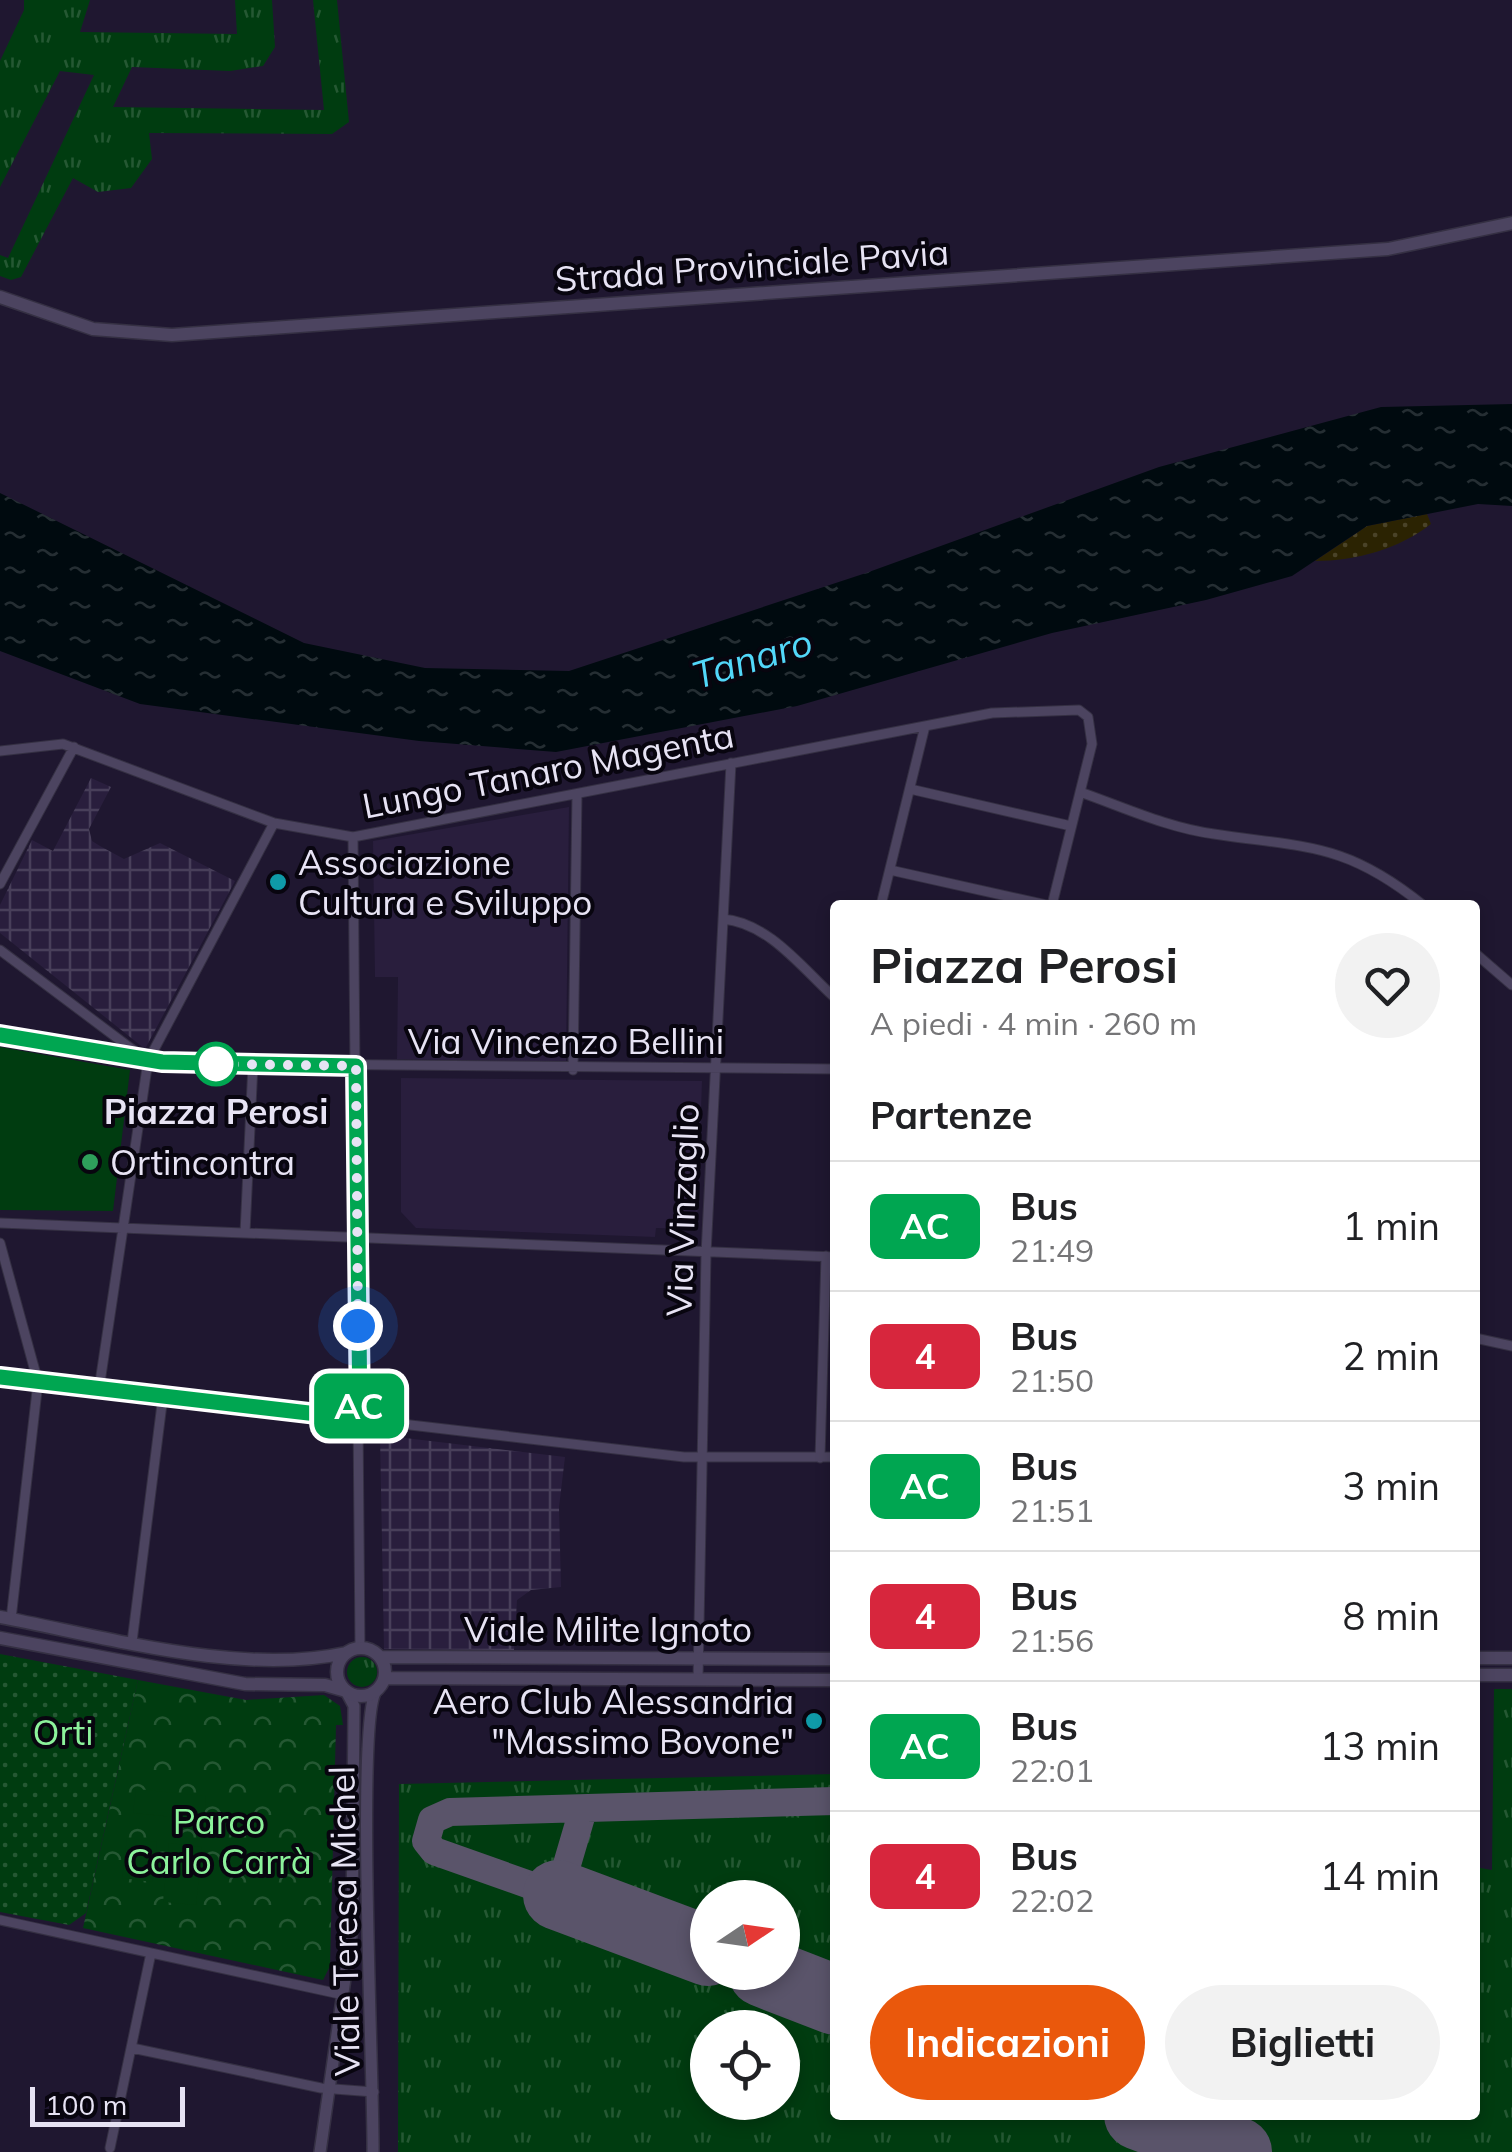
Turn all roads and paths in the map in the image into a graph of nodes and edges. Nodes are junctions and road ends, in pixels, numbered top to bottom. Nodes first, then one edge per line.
1 (1512, 223) edge
2 (0, 297) edge
3 (925, 726) junction
4 (74, 747) junction
5 (0, 750) edge
6 (731, 763) junction
7 (910, 789) junction
8 (1080, 792) junction
9 (577, 794) junction
10 (274, 823) junction
11 (1071, 826) junction
12 (353, 836) junction
13 (890, 870) junction
14 (0, 884) edge
15 (883, 900) edge
16 (1027, 900) edge
17 (1051, 900) edge
18 (1416, 900) edge
19 (723, 919) junction
20 (0, 950) edge
21 (1480, 956) edge
22 (1512, 985) edge
23 (830, 993) edge
24 (0, 1035) edge
25 (148, 1061) junction
26 (253, 1064) junction
27 (356, 1066) junction
28 (715, 1069) junction
29 (830, 1069) edge
30 (573, 1070) junction
31 (0, 1223) edge
32 (121, 1227) junction
33 (245, 1233) junction
34 (357, 1236) junction
35 (0, 1243) edge
36 (706, 1254) junction
37 (830, 1256) edge
38 (1480, 1339) edge
39 (1512, 1346) edge
40 (0, 1377) edge
41 (38, 1382) junction
42 (99, 1389) junction
43 (164, 1396) junction
44 (360, 1419) junction
45 (702, 1458) junction
46 (820, 1458) junction
47 (830, 1458) edge
48 (6, 1618) edge
49 (0, 1638) edge
50 (132, 1642) junction
51 (360, 1648) junction
52 (346, 1653) junction
53 (380, 1657) junction
54 (1480, 1658) edge
55 (1512, 1658) edge
56 (698, 1659) junction
57 (830, 1659) edge
58 (1512, 1675) edge
59 (1480, 1676) edge
60 (698, 1680) junction
61 (830, 1680) edge
62 (380, 1685) junction
63 (346, 1691) junction
64 (0, 1920) edge
65 (151, 1953) junction
66 (344, 1995) junction
67 (132, 2048) junction
68 (330, 2088) junction
69 (374, 2092) junction
70 (110, 2148) dead end
71 (320, 2152) edge
72 (373, 2152) edge

1 - 2 main road, Strada Provinciale Pavia
3 - 6 street, Lungo Tanaro Magenta
3 - 7 street
3 - 8 street, Lungo Tanaro Magenta
4 - 5 street, Lungo Tanaro Magenta
4 - 10 street, Lungo Tanaro Magenta
4 - 14 street
6 - 9 street, Lungo Tanaro Magenta
6 - 19 street, Via Vinzaglio
7 - 11 street
7 - 13 street
8 - 11 street
8 - 18 street
9 - 12 street, Lungo Tanaro Magenta
9 - 30 street
10 - 12 street, Lungo Tanaro Magenta
10 - 25 street
11 - 17 street
12 - 27 street
13 - 15 street
13 - 16 street
19 - 23 street
19 - 28 street, Via Vinzaglio
20 - 25 street
21 - 22 street
24 - 25 street, Via Vincenzo Bellini
25 - 26 street, Via Vincenzo Bellini
25 - 32 street
26 - 27 street, Via Vincenzo Bellini
26 - 33 street
27 - 30 street, Via Vincenzo Bellini
27 - 34 street
28 - 29 street, Via Vincenzo Bellini
28 - 30 street, Via Vincenzo Bellini
28 - 36 street, Via Vinzaglio
31 - 32 street
32 - 33 street
32 - 42 street
33 - 34 street
34 - 36 street
34 - 44 street
35 - 41 street
36 - 37 street
36 - 45 street, Via Vinzaglio
37 - 46 street
38 - 39 street
40 - 41 street
41 - 42 street
41 - 48 street
42 - 43 street
43 - 44 street
43 - 50 street
44 - 45 street
44 - 51 street
45 - 46 street
45 - 56 street, Via Vinzaglio
46 - 47 street
48 - 50 main road
49 - 63 main road
50 - 52 main road
51 - 52 main road
51 - 53 main road
52 - 63 main road
53 - 56 main road, Viale Milite Ignoto
53 - 62 main road
54 - 55 main road
56 - 57 main road, Viale Milite Ignoto
56 - 60 street, Via Vinzaglio
58 - 59 main road
60 - 61 main road, Viale Milite Ignoto
60 - 62 main road, Viale Milite Ignoto
62 - 63 main road
62 - 69 street, Viale Teresa Michel
63 - 66 street, Viale Teresa Michel
64 - 65 street
65 - 66 street
65 - 67 street
66 - 68 street, Viale Teresa Michel
67 - 68 street
67 - 70 street
68 - 69 street
68 - 71 street, Viale Teresa Michel
69 - 72 street, Viale Teresa Michel

